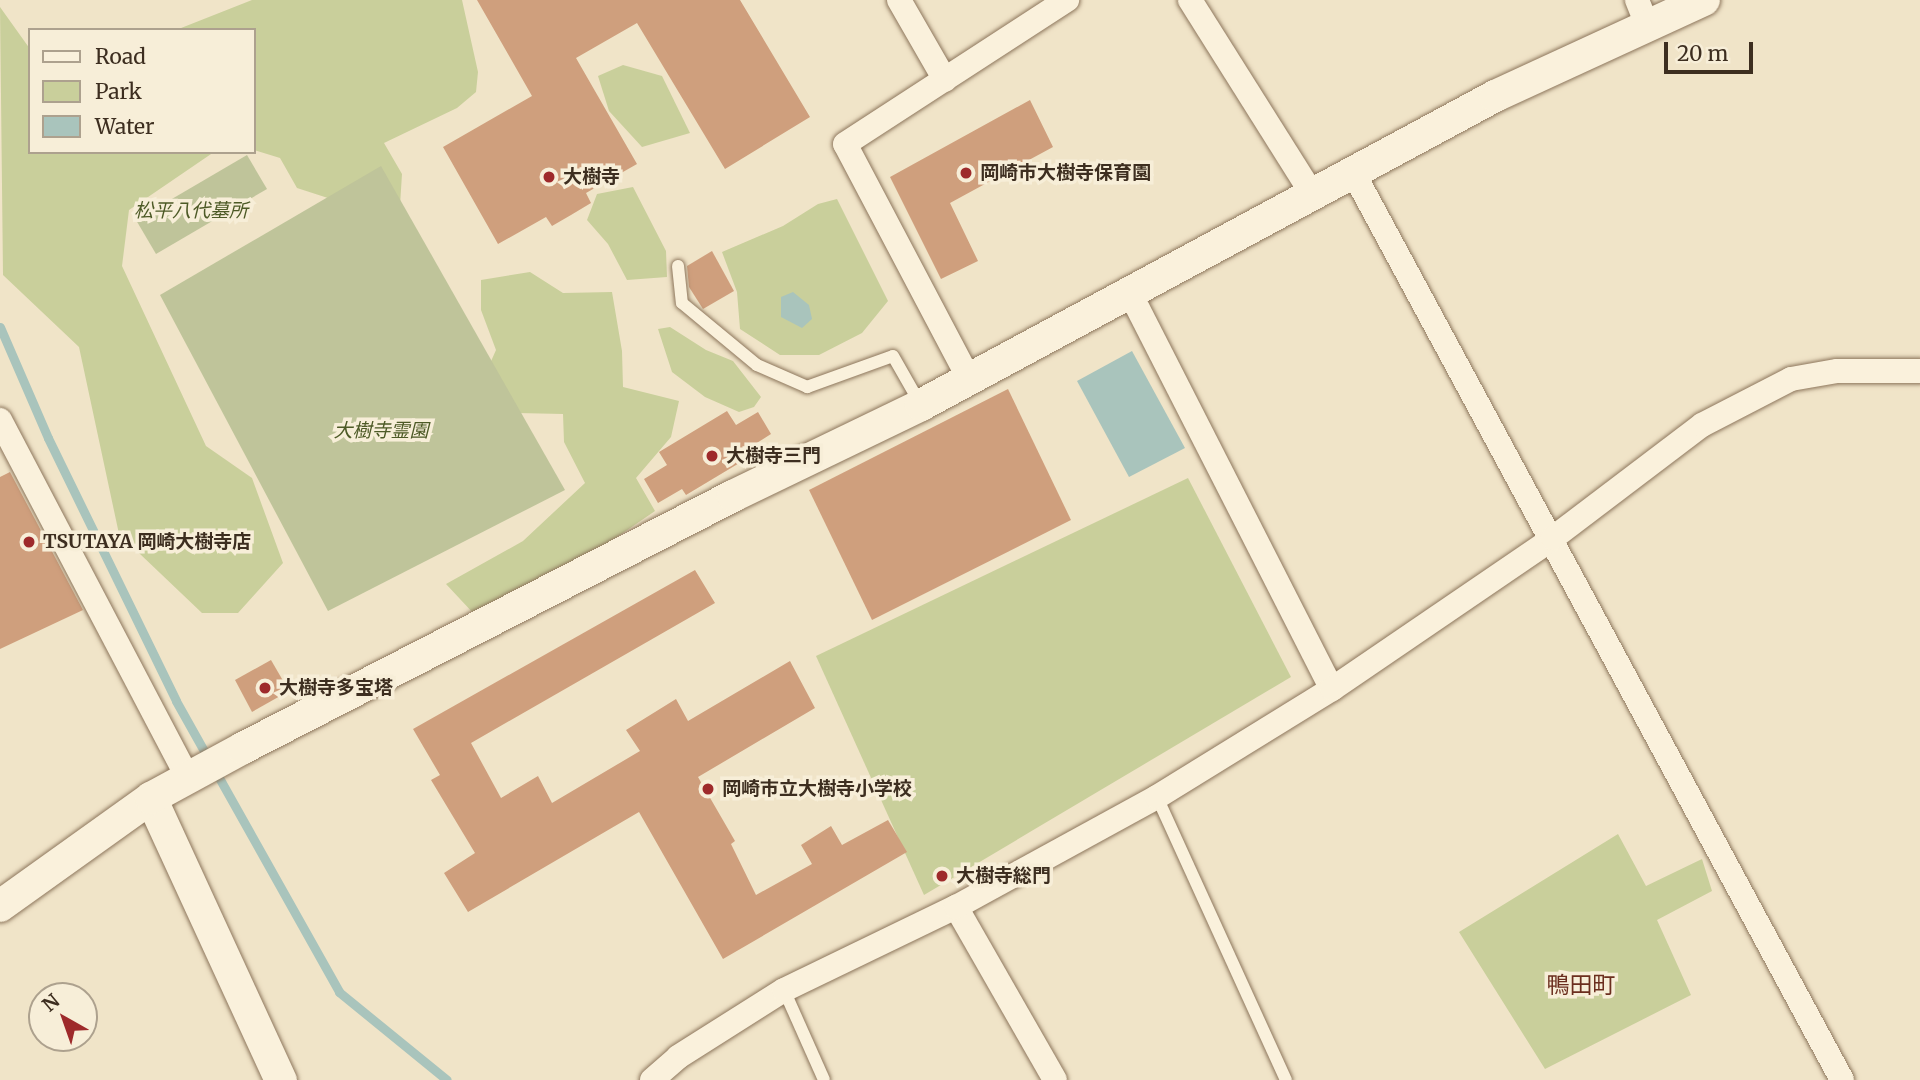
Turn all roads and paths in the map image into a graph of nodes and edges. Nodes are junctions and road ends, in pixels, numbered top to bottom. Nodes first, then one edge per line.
1 (899, 0) edge
2 (1067, 0) edge
3 (1190, 0) edge
4 (1704, 0) edge
5 (1642, 12) edge
6 (944, 80) junction
7 (1354, 174) junction
8 (1311, 192) junction
9 (678, 266) dead end
10 (1131, 295) junction
11 (1920, 371) edge
12 (968, 377) junction
13 (921, 405) junction
14 (0, 421) edge
15 (1553, 538) junction
16 (1332, 689) junction
17 (188, 778) junction
18 (1157, 797) junction
19 (150, 798) junction
20 (0, 906) edge
21 (956, 907) junction
22 (784, 990) junction
23 (281, 1080) edge
24 (652, 1080) edge
25 (824, 1080) edge
26 (1055, 1080) edge
27 (1286, 1080) edge
28 (1842, 1080) edge

1 - 6 street
2 - 6 street
3 - 8 street
4 - 5 street
5 - 7 street
6 - 12 street
7 - 8 street
7 - 15 street
8 - 10 street
9 - 13 lane
10 - 12 street
10 - 16 street
11 - 15 street
12 - 13 street
13 - 17 street
14 - 17 street
15 - 16 street
15 - 28 street
16 - 18 street
17 - 19 street
18 - 21 street
18 - 27 lane
19 - 20 street
19 - 23 street
21 - 22 street
21 - 26 street
22 - 24 street
22 - 25 lane

